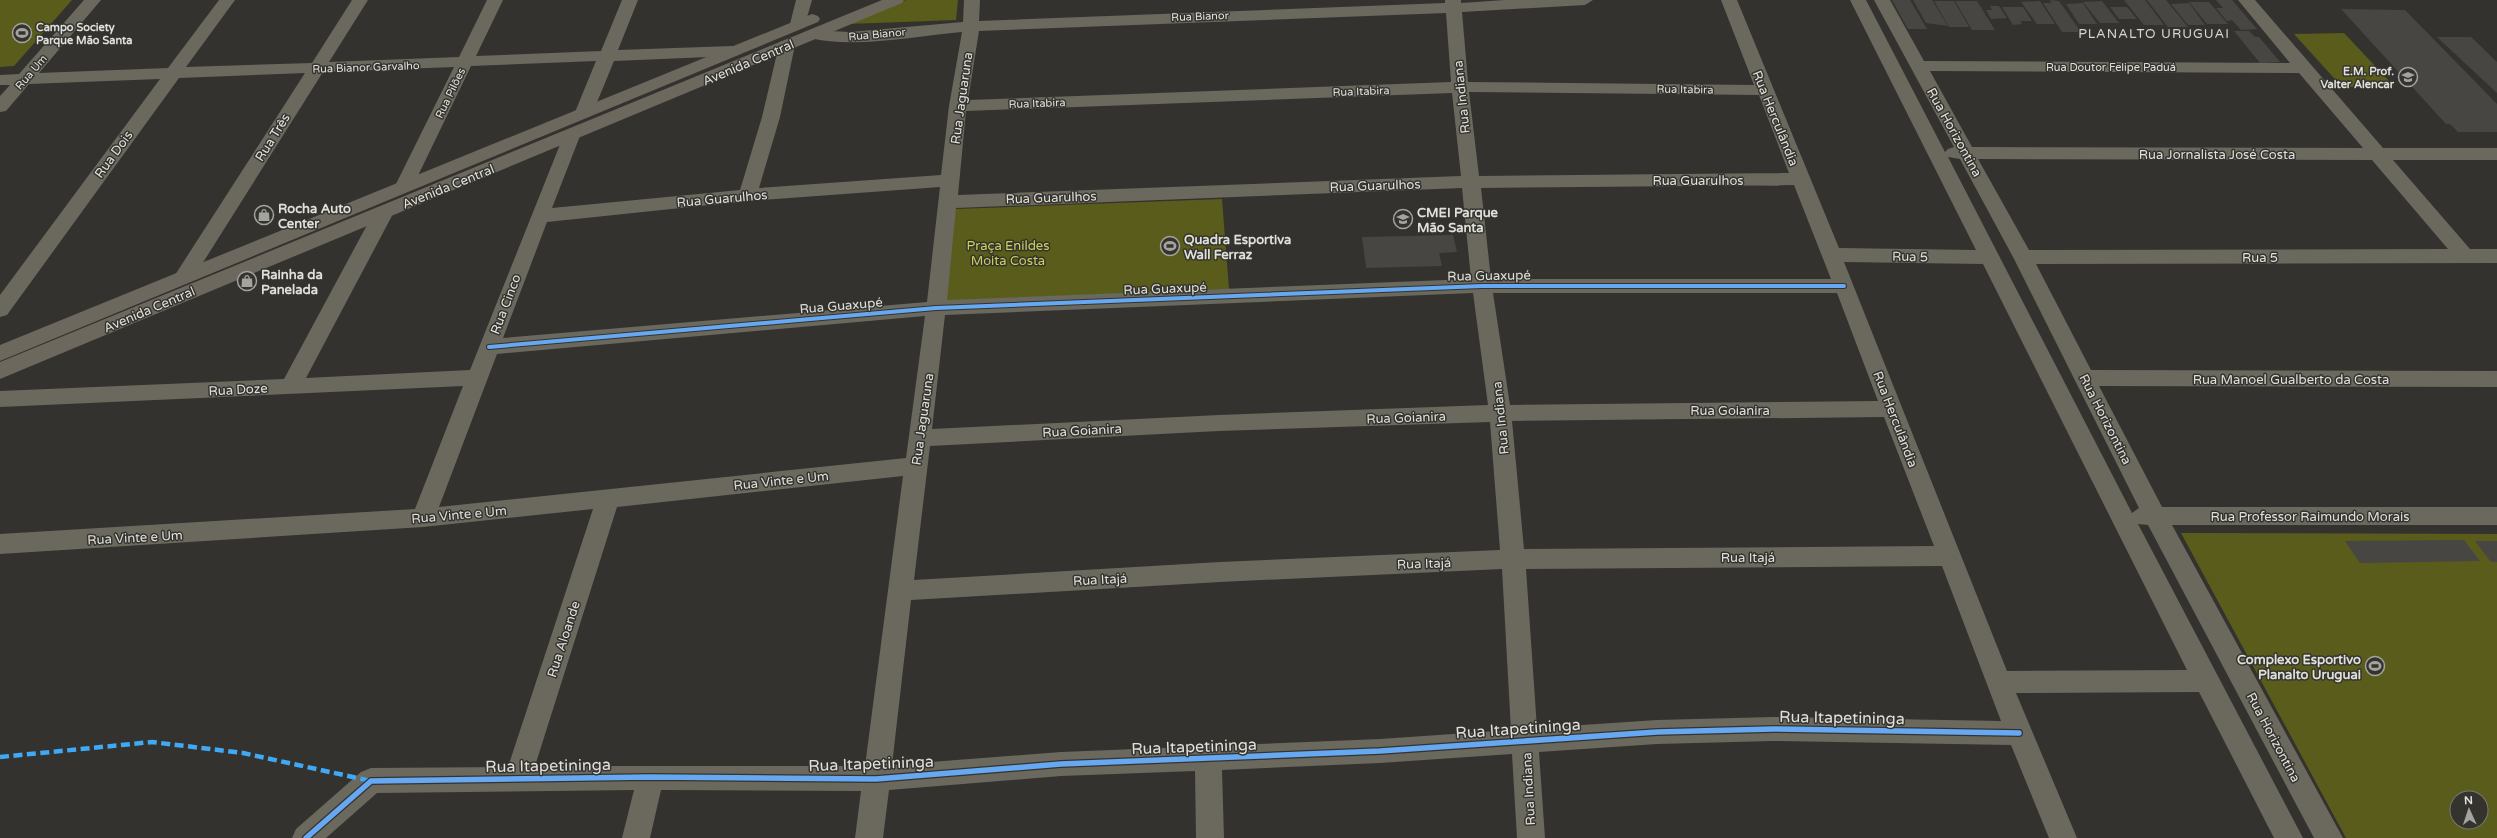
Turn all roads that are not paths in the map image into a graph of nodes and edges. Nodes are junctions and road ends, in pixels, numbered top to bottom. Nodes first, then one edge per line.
1 (93, 0) edge
2 (227, 0) edge
3 (360, 0) edge
4 (495, 0) edge
5 (630, 0) edge
6 (804, 0) edge
7 (858, 0) edge
8 (896, 0) edge
9 (972, 0) edge
10 (1585, 0) edge
11 (1729, 0) edge
12 (1858, 0) edge
13 (1882, 0) edge
14 (2246, 0) edge
15 (1454, 4) edge
16 (798, 24) junction
17 (972, 26) junction
18 (816, 34) junction
19 (787, 45) junction
20 (732, 51) junction
21 (606, 56) junction
22 (464, 63) junction
23 (1919, 66) junction
24 (2304, 68) junction
25 (314, 69) junction
26 (171, 75) junction
27 (0, 80) edge
28 (23, 80) junction
29 (1460, 87) junction
30 (1764, 90) junction
31 (958, 106) junction
32 (0, 107) edge
33 (584, 112) junction
34 (571, 136) junction
35 (1936, 153) junction
36 (1966, 153) junction
37 (2379, 154) junction
38 (2497, 154) edge
39 (1801, 179) junction
40 (952, 180) junction
41 (1471, 182) junction
42 (404, 186) junction
43 (748, 195) junction
44 (948, 202) junction
45 (384, 212) junction
46 (540, 216) junction
47 (1830, 255) junction
48 (2465, 256) junction
49 (2497, 256) edge
50 (1989, 257) junction
51 (2023, 257) junction
52 (185, 275) junction
53 (1482, 286) junction
54 (1844, 286) junction
55 (936, 308) junction
56 (0, 310) edge
57 (92, 323) junction
58 (489, 347) junction
59 (0, 353) edge
60 (0, 371) edge
61 (477, 378) junction
62 (2086, 378) junction
63 (2497, 379) edge
64 (291, 386) junction
65 (0, 399) edge
66 (1892, 409) junction
67 (1500, 413) junction
68 (920, 438) junction
69 (916, 466) junction
70 (608, 500) junction
71 (2155, 516) junction
72 (2497, 516) edge
73 (2123, 517) junction
74 (423, 518) junction
75 (0, 544) edge
76 (1950, 556) junction
77 (1513, 559) junction
78 (899, 590) junction
79 (2206, 681) junction
80 (2000, 682) junction
81 (2019, 733) junction
82 (1526, 740) junction
83 (1208, 758) junction
84 (650, 777) junction
85 (517, 779) junction
86 (876, 779) junction
87 (306, 838) edge
88 (636, 838) edge
89 (869, 838) edge
90 (1210, 838) edge
91 (1531, 838) edge
92 (2063, 838) edge
93 (2289, 838) edge
94 (2329, 838) edge

1 - 28 street, Rua Um
2 - 26 street, Rua Dois
3 - 25 street, Rua Três
4 - 22 street, Rua Pilões
5 - 21 street
6 - 16 street
7 - 16 main road, Avenida Central
8 - 18 main road, Avenida Central
9 - 17 street, Rua Jaguaruna
10 - 15 street, Rua Bianor
11 - 30 street, Rua Herculândia
12 - 35 street, Rua Horizontina
13 - 23 street, Rua Horizontina
14 - 24 street
15 - 17 street, Rua Bianor
15 - 29 street, Rua Indiana
16 - 20 main road, Avenida Central
17 - 18 street, Rua Bianor
17 - 31 street, Rua Jaguaruna
18 - 19 main road, Avenida Central
19 - 34 main road, Avenida Central
19 - 43 street
20 - 21 street, Rua Bianor Garvalho
20 - 33 main road, Avenida Central
21 - 22 street, Rua Bianor Garvalho
21 - 33 street
22 - 25 street, Rua Bianor Garvalho
22 - 42 street, Rua Pilões
23 - 24 street, Rua Doutor Felipe Paduá
23 - 36 street, Rua Horizontina
24 - 37 street
25 - 26 street, Rua Bianor Garvalho
25 - 52 street, Rua Três
26 - 28 street, Rua Bianor Garvalho
26 - 56 street, Rua Dois
27 - 28 street, Rua Bianor Garvalho
28 - 32 street, Rua Um
29 - 30 street, Rua Itabira
29 - 31 street, Rua Itabira
29 - 41 street, Rua Indiana
30 - 39 street, Rua Herculândia
31 - 40 street, Rua Jaguaruna
33 - 42 main road, Avenida Central
34 - 45 main road, Avenida Central
34 - 46 street, Rua Cinco
35 - 36 street, Rua Jornalista José Costa
35 - 50 street, Rua Horizontina
36 - 37 street, Rua Jornalista José Costa
36 - 51 street, Rua Horizontina
37 - 38 street, Rua Jornalista José Costa
37 - 48 street
39 - 41 street, Rua Guarulhos
39 - 47 street, Rua Herculândia
40 - 43 street, Rua Guarulhos
40 - 44 street, Rua Jaguaruna
41 - 44 street, Rua Guarulhos
41 - 53 street, Rua Indiana
42 - 52 main road, Avenida Central
43 - 46 street, Rua Guarulhos
44 - 55 street, Rua Jaguaruna
45 - 57 main road, Avenida Central
45 - 64 street
46 - 58 street, Rua Cinco
47 - 50 street, Rua 5
47 - 54 street, Rua Herculândia
48 - 49 street, Rua 5
48 - 51 street, Rua 5
50 - 73 street, Rua Horizontina
51 - 62 street, Rua Horizontina
52 - 57 main road, Avenida Central
53 - 54 street, Rua Guaxupé
53 - 55 street, Rua Guaxupé
53 - 67 street, Rua Indiana
54 - 66 street, Rua Herculândia
55 - 58 street, Rua Guaxupé
55 - 68 street, Rua Jaguaruna
57 - 59 main road, Avenida Central
57 - 60 main road, Avenida Central
58 - 61 street, Rua Cinco
61 - 64 street, Rua Doze
61 - 74 street, Rua Cinco
62 - 63 street, Rua Manoel Gualberto da Costa
62 - 71 street, Rua Horizontina
64 - 65 street, Rua Doze
66 - 67 street, Rua Goianira
66 - 76 street, Rua Herculândia
67 - 68 street, Rua Goianira
67 - 77 street, Rua Indiana
68 - 69 street, Rua Jaguaruna
69 - 70 street, Rua Vinte e Um
69 - 78 street, Rua Jaguaruna
70 - 74 street, Rua Vinte e Um
70 - 85 street, Rua Aloande
71 - 72 street, Rua Professor Raimundo Morais
71 - 73 street, Rua Professor Raimundo Morais
71 - 94 street, Rua Horizontina
73 - 79 street, Rua Horizontina
74 - 75 street, Rua Vinte e Um
76 - 77 street, Rua Itajá
76 - 80 street, Rua Herculândia
77 - 78 street, Rua Itajá
77 - 82 street, Rua Indiana
78 - 86 street, Rua Jaguaruna
79 - 80 street
79 - 93 street, Rua Horizontina
80 - 81 street, Rua Herculândia
81 - 82 street, Rua Itapetininga
81 - 92 street, Rua Herculândia
82 - 83 street, Rua Itapetininga
82 - 91 street, Rua Indiana
83 - 86 street, Rua Itapetininga
83 - 90 street
84 - 85 street, Rua Itapetininga
84 - 86 street, Rua Itapetininga
84 - 88 street
85 - 87 street, Rua Itapetininga
86 - 89 street, Rua Jaguaruna

